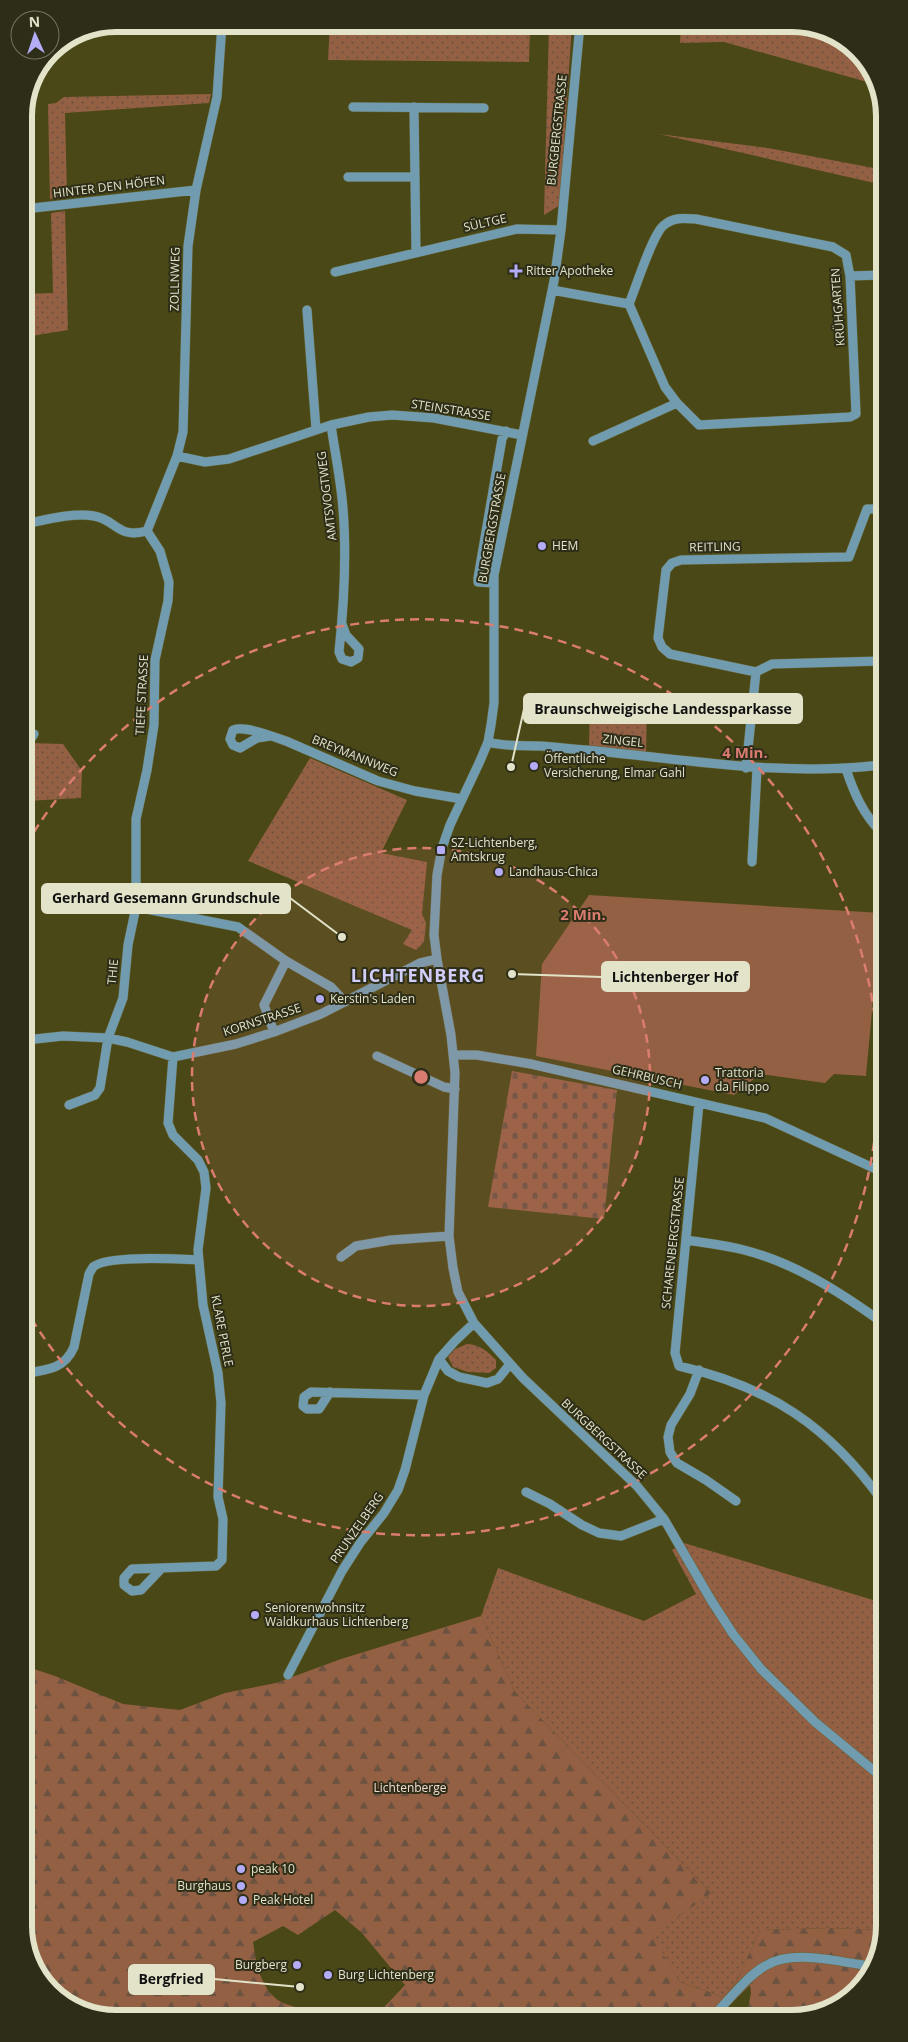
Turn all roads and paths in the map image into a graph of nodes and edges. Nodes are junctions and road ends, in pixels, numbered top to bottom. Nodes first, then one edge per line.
1 (221, 32) edge
2 (579, 33) edge
3 (352, 107) dead end
4 (414, 107) junction
5 (484, 108) dead end
6 (348, 177) dead end
7 (415, 177) junction
8 (196, 190) junction
9 (33, 209) edge
10 (560, 230) junction
11 (416, 252) junction
12 (334, 272) dead end
13 (876, 274) edge
14 (850, 276) junction
15 (552, 290) junction
16 (629, 304) junction
17 (307, 310) dead end
18 (677, 403) junction
19 (331, 425) junction
20 (316, 430) junction
21 (506, 431) junction
22 (522, 435) junction
23 (593, 441) dead end
24 (177, 456) junction
25 (876, 509) edge
26 (33, 523) edge
27 (147, 531) junction
28 (494, 583) junction
29 (342, 624) dead end
30 (876, 661) edge
31 (756, 672) junction
32 (270, 736) dead end
33 (488, 742) junction
34 (876, 766) edge
35 (746, 768) junction
36 (757, 769) junction
37 (846, 769) junction
38 (462, 799) junction
39 (876, 827) edge
40 (752, 862) dead end
41 (136, 907) junction
42 (437, 959) junction
43 (286, 962) junction
44 (345, 1002) junction
45 (274, 1032) junction
46 (108, 1038) junction
47 (32, 1039) edge
48 (454, 1055) junction
49 (377, 1056) dead end
50 (174, 1057) junction
51 (455, 1089) junction
52 (699, 1103) junction
53 (69, 1105) dead end
54 (876, 1169) edge
55 (449, 1236) junction
56 (686, 1240) junction
57 (341, 1257) dead end
58 (198, 1260) junction
59 (876, 1318) edge
60 (474, 1323) junction
61 (439, 1360) junction
62 (510, 1364) junction
63 (699, 1370) junction
64 (32, 1372) edge
65 (330, 1392) dead end
66 (424, 1394) junction
67 (526, 1492) dead end
68 (876, 1492) edge
69 (736, 1501) dead end
70 (664, 1519) junction
71 (161, 1569) dead end
72 (288, 1675) dead end
73 (876, 1772) edge
74 (865, 1965) edge
75 (719, 2010) edge

1 - 8 street, ZOLLNWEG
2 - 10 street, BURGBERGSTRASSE
3 - 4 street
4 - 5 street
4 - 7 street
6 - 7 street
7 - 11 street
8 - 9 street, HINTER DEN HÖFEN
8 - 24 street, ZOLLNWEG
10 - 11 street, SÜLTGE
10 - 15 street, BURGBERGSTRASSE
11 - 12 street, SÜLTGE
13 - 14 street
14 - 16 street, KRÜHGARTEN
14 - 18 street, KRÜHGARTEN
15 - 16 street
15 - 22 street, BURGBERGSTRASSE
16 - 18 street, KRÜHGARTEN
17 - 20 street
18 - 23 street
19 - 20 street, STEINSTRASSE
19 - 21 street, STEINSTRASSE
19 - 29 street, AMTSVOGTWEG
20 - 24 street, STEINSTRASSE
21 - 22 street, STEINSTRASSE
21 - 28 street
22 - 28 street, BURGBERGSTRASSE
24 - 27 street, ZOLLNWEG
25 - 31 street, REITLING
26 - 27 street
27 - 41 street, TIEFE STRASSE
28 - 33 street, BURGBERGSTRASSE
30 - 31 street
31 - 35 street
32 - 38 street, BREYMANNWEG
33 - 35 street, ZINGEL
33 - 38 street, BURGBERGSTRASSE
34 - 37 street, ZINGEL
35 - 36 street, ZINGEL
36 - 37 street, ZINGEL
36 - 40 street
37 - 39 street
38 - 42 street, BURGBERGSTRASSE
41 - 43 street
41 - 46 street, THIE
42 - 44 street, KORNSTRASSE
42 - 48 street, BURGBERGSTRASSE
43 - 44 street
43 - 45 street
44 - 45 street, KORNSTRASSE
45 - 50 street, KORNSTRASSE
46 - 47 street, KORNSTRASSE
46 - 50 street, KORNSTRASSE
46 - 53 street, THIE
48 - 51 street, BURGBERGSTRASSE
48 - 52 street, GEHRBUSCH
49 - 51 street
50 - 58 street, KLARE PERLE
51 - 55 street, BURGBERGSTRASSE
52 - 54 street, GEHRBUSCH
52 - 56 street, SCHARENBERGSTRASSE
55 - 57 street
55 - 60 street, BURGBERGSTRASSE
56 - 59 street
56 - 63 street, SCHARENBERGSTRASSE
58 - 64 street
58 - 71 street, KLARE PERLE
60 - 61 street, PRUNZELBERG
60 - 62 street, BURGBERGSTRASSE
61 - 62 street
61 - 66 street, PRUNZELBERG
62 - 70 street, BURGBERGSTRASSE
63 - 68 street
63 - 69 street
65 - 66 street
66 - 72 street, PRUNZELBERG
67 - 70 street
70 - 73 street, BURGBERGSTRASSE
74 - 75 street

